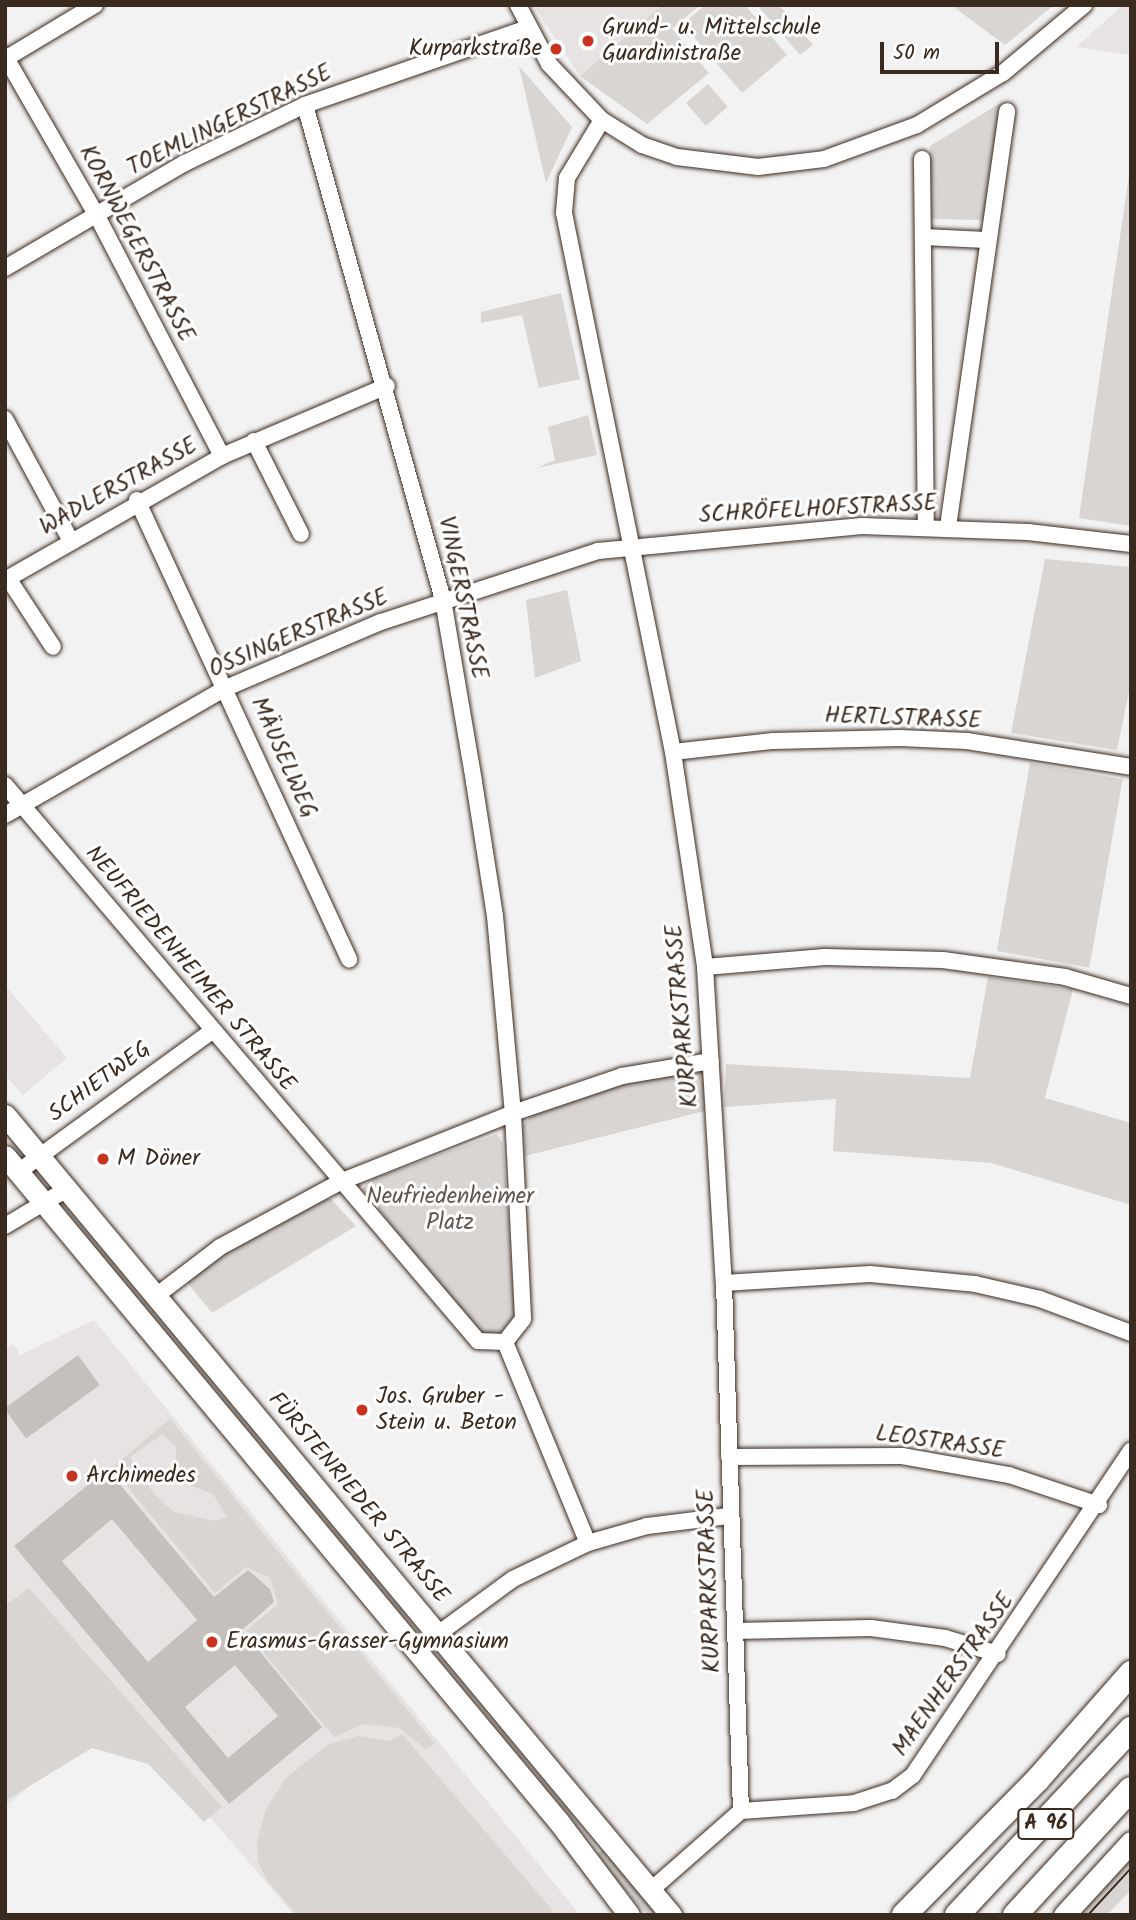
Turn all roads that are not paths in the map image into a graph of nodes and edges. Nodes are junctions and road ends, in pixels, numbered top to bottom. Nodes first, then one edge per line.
1 (95, 5) edge
2 (518, 5) edge
3 (1084, 5) edge
4 (527, 29) junction
5 (6, 58) edge
6 (305, 105) junction
7 (1007, 111) dead end
8 (602, 120) junction
9 (922, 159) dead end
10 (96, 214) junction
11 (924, 237) junction
12 (986, 240) junction
13 (5, 268) edge
14 (387, 386) junction
15 (5, 419) edge
16 (254, 441) junction
17 (222, 456) junction
18 (138, 500) junction
19 (926, 526) junction
20 (948, 527) junction
21 (301, 534) dead end
22 (69, 539) junction
23 (632, 544) junction
24 (1131, 544) edge
25 (6, 579) edge
26 (443, 600) junction
27 (53, 647) dead end
28 (226, 688) junction
29 (673, 752) junction
30 (1131, 767) edge
31 (5, 785) edge
32 (21, 804) junction
33 (5, 815) edge
34 (349, 959) dead end
35 (705, 967) junction
36 (1131, 996) edge
37 (211, 1032) junction
38 (711, 1061) junction
39 (513, 1113) junction
40 (5, 1115) edge
41 (38, 1155) junction
42 (12, 1164) edge
43 (340, 1182) junction
44 (66, 1189) junction
45 (44, 1203) junction
46 (5, 1226) edge
47 (724, 1283) junction
48 (156, 1296) junction
49 (1131, 1333) edge
50 (505, 1342) junction
51 (1131, 1451) edge
52 (729, 1458) junction
53 (1099, 1505) junction
54 (728, 1516) junction
55 (587, 1543) junction
56 (734, 1630) junction
57 (438, 1634) junction
58 (998, 1654) junction
59 (1131, 1673) edge
60 (1131, 1729) edge
61 (1131, 1789) edge
62 (741, 1811) junction
63 (1131, 1843) edge
64 (651, 1890) junction
65 (629, 1915) edge
66 (671, 1915) edge
67 (904, 1915) edge
68 (957, 1915) edge
69 (1015, 1915) edge
70 (1063, 1915) edge

1 - 5 street
2 - 4 street
3 - 8 street
4 - 6 street, TOEMLINGERSTRASSE
4 - 8 street
5 - 10 street, KORNWEGERSTRASSE
6 - 10 street, TOEMLINGERSTRASSE
6 - 14 street, VINGERSTRASSE
7 - 12 street
8 - 23 street, KURPARKSTRASSE
9 - 11 street
10 - 13 street, TOEMLINGERSTRASSE
10 - 17 street, KORNWEGERSTRASSE
11 - 12 street
11 - 19 street
12 - 20 street
14 - 16 street, WADLERSTRASSE
14 - 26 street, VINGERSTRASSE
15 - 22 street
16 - 17 street, WADLERSTRASSE
16 - 21 street
17 - 18 street, WADLERSTRASSE
18 - 22 street, WADLERSTRASSE
18 - 28 street, MÄUSELWEG
19 - 20 street, SCHRÖFELHOFSTRASSE
19 - 23 street, SCHRÖFELHOFSTRASSE
20 - 24 street, SCHRÖFELHOFSTRASSE
22 - 25 street, WADLERSTRASSE
23 - 26 street, OSSINGERSTRASSE
23 - 29 street, KURPARKSTRASSE
25 - 27 street, WADLERSTRASSE
26 - 28 street, OSSINGERSTRASSE
26 - 39 street, VINGERSTRASSE
28 - 32 street, OSSINGERSTRASSE
28 - 34 street, MÄUSELWEG
29 - 30 street, HERTLSTRASSE
29 - 35 street, KURPARKSTRASSE
31 - 32 street, NEUFRIEDENHEIMER STRASSE
32 - 33 street, OSSINGERSTRASSE
32 - 37 street, NEUFRIEDENHEIMER STRASSE
35 - 36 street
35 - 38 street, KURPARKSTRASSE
37 - 41 street, SCHIETWEG
37 - 43 street, NEUFRIEDENHEIMER STRASSE
38 - 39 street
38 - 47 street, KURPARKSTRASSE
39 - 43 street
39 - 50 street
40 - 41 main road, FÜRSTENRIEDER STRASSE
41 - 42 street, SCHIETWEG
41 - 44 main road, FÜRSTENRIEDER STRASSE
42 - 45 main road
43 - 48 street
43 - 50 street
44 - 45 street
44 - 48 main road, FÜRSTENRIEDER STRASSE
45 - 46 street
45 - 65 main road
47 - 49 street
47 - 52 street, KURPARKSTRASSE
48 - 57 main road, FÜRSTENRIEDER STRASSE
50 - 55 street
51 - 53 street, MAENHERSTRASSE
52 - 53 street, LEOSTRASSE
52 - 54 street, KURPARKSTRASSE
53 - 58 street, MAENHERSTRASSE
54 - 55 street
54 - 56 street, KURPARKSTRASSE
55 - 57 street
56 - 58 street
56 - 62 street, KURPARKSTRASSE
57 - 64 main road, FÜRSTENRIEDER STRASSE
58 - 62 street, MAENHERSTRASSE
59 - 67 highway
60 - 68 highway, A 96
61 - 69 highway, A 96
62 - 64 street
63 - 70 main road
64 - 66 main road, FÜRSTENRIEDER STRASSE

